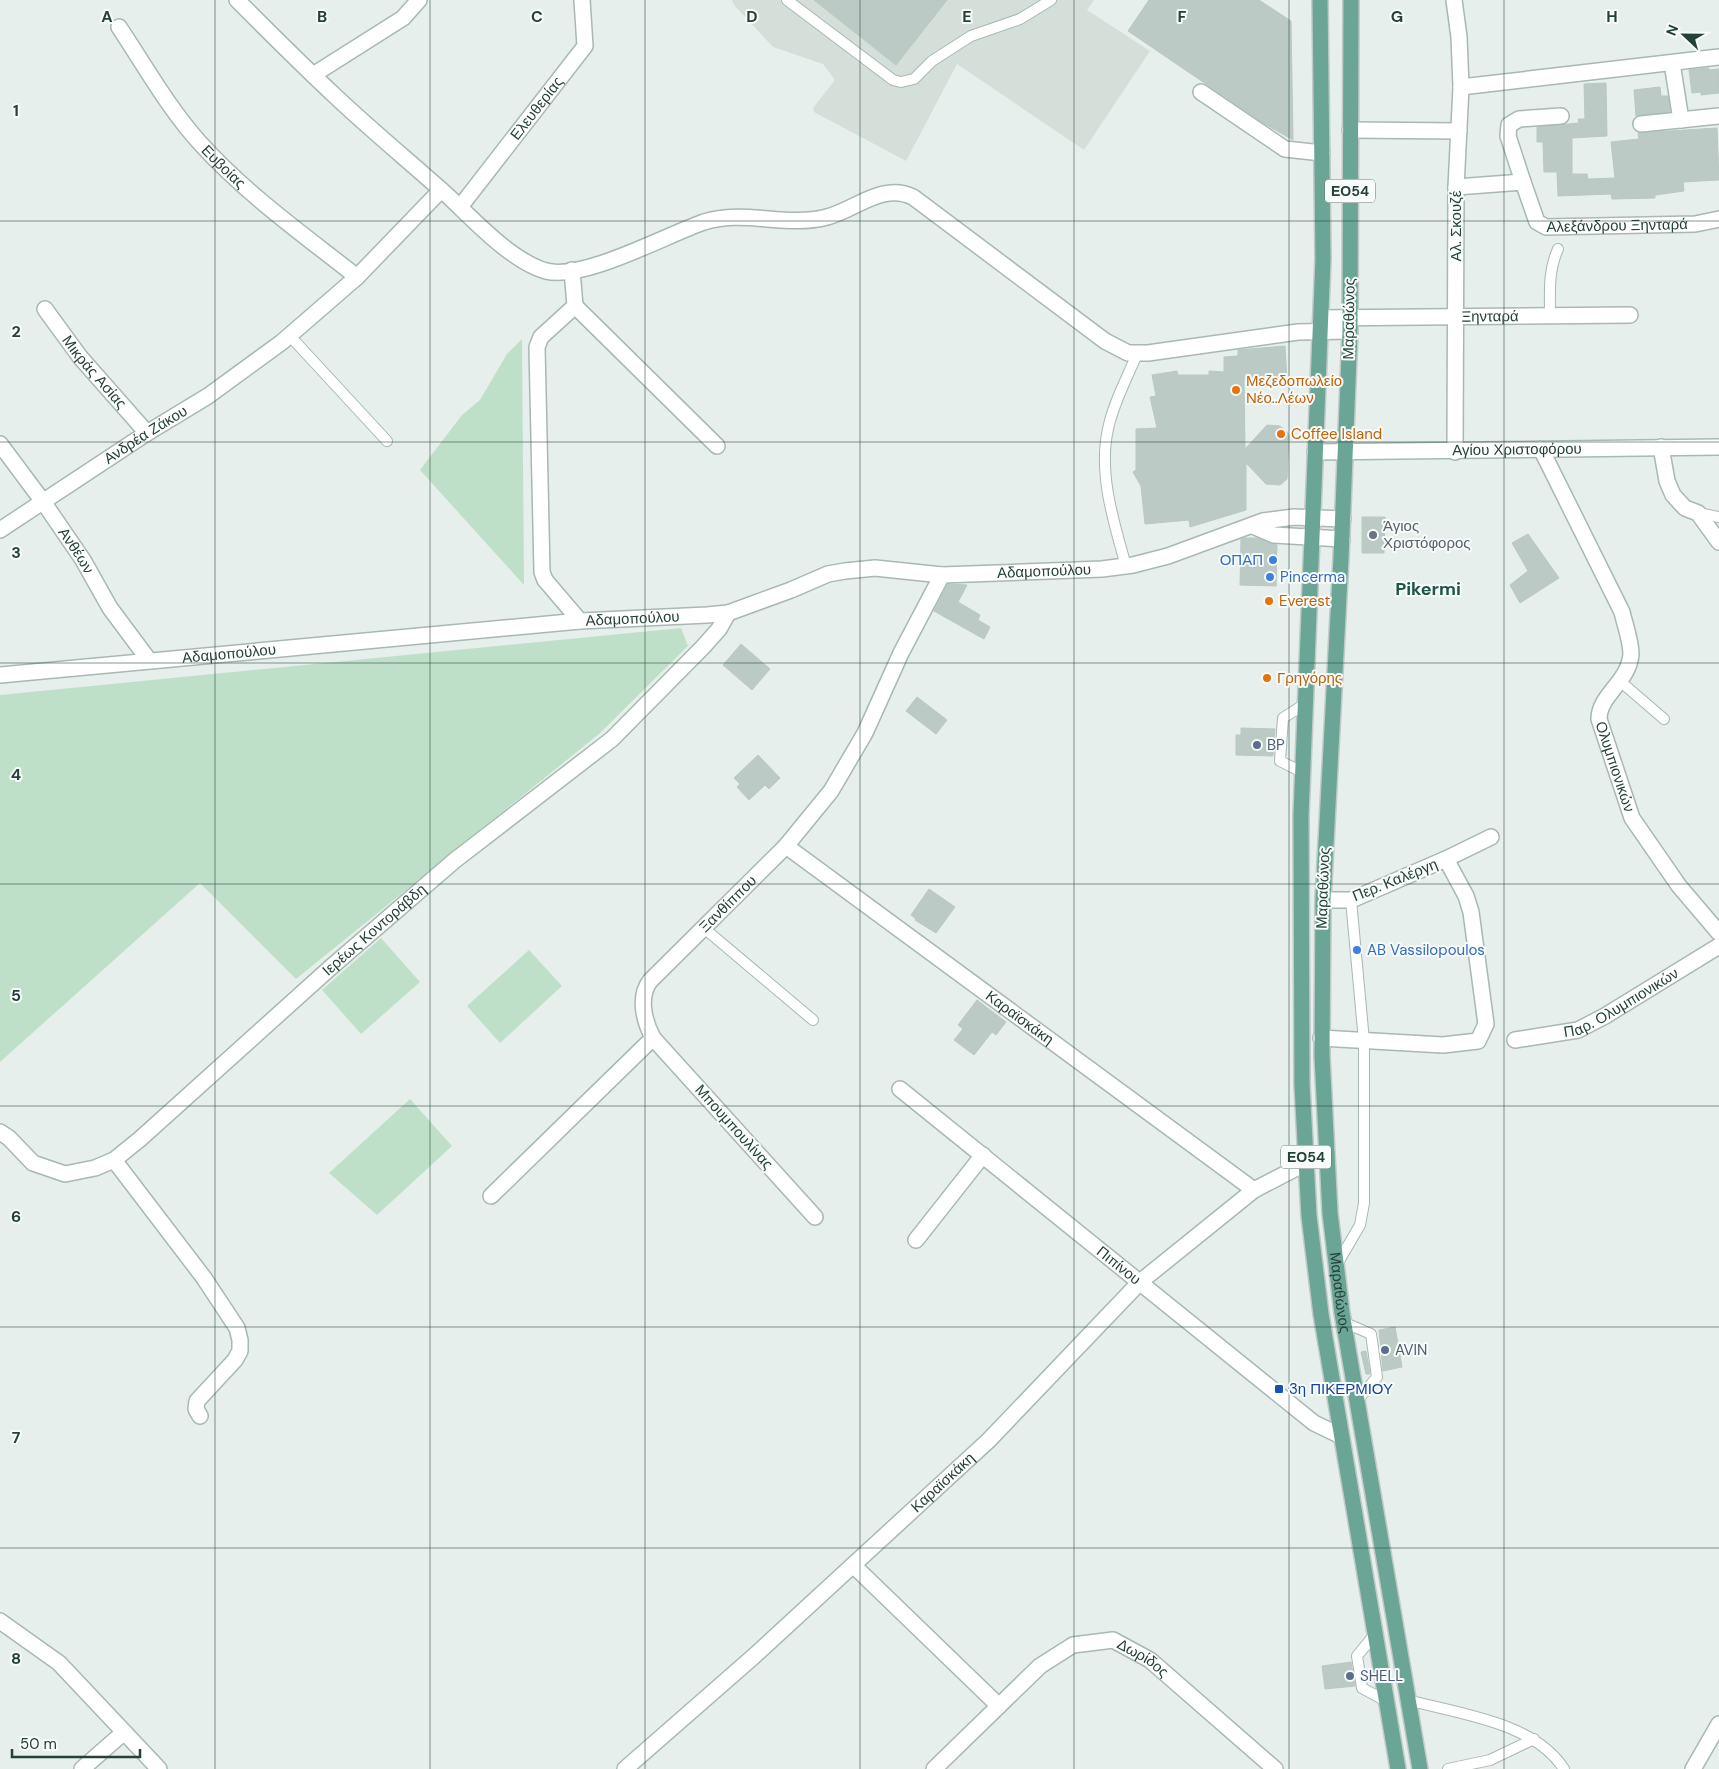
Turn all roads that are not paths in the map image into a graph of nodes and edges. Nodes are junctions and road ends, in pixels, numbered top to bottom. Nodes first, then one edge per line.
1 (237, 0) edge
2 (420, 0) edge
3 (582, 0) edge
4 (787, 0) edge
5 (1051, 0) edge
6 (1320, 0) edge
7 (1350, 0) edge
8 (1454, 0) edge
9 (119, 27) dead end
10 (1719, 57) edge
11 (1672, 63) junction
12 (313, 75) junction
13 (1461, 87) junction
14 (1201, 92) dead end
15 (1561, 116) dead end
16 (1719, 116) edge
17 (1681, 120) junction
18 (1642, 124) dead end
19 (1350, 130) junction
20 (1459, 131) junction
21 (1322, 153) junction
22 (1523, 182) junction
23 (1456, 187) junction
24 (441, 190) junction
25 (460, 207) junction
26 (1719, 219) edge
27 (1558, 249) dead end
28 (572, 270) junction
29 (357, 277) junction
30 (574, 306) junction
31 (45, 309) dead end
32 (1630, 315) dead end
33 (1550, 316) junction
34 (1457, 317) junction
35 (1350, 324) junction
36 (1321, 325) junction
37 (290, 336) junction
38 (1137, 354) junction
39 (147, 433) junction
40 (387, 440) dead end
41 (0, 444) edge
42 (717, 446) dead end
43 (1661, 447) junction
44 (1719, 447) edge
45 (1541, 450) junction
46 (1315, 452) junction
47 (1345, 452) junction
48 (1456, 452) junction
49 (44, 503) junction
50 (1698, 513) junction
51 (1312, 518) junction
52 (1719, 518) edge
53 (1343, 519) junction
54 (1254, 526) junction
55 (0, 530) edge
56 (1312, 538) junction
57 (1342, 540) junction
58 (1719, 542) edge
59 (1126, 566) junction
60 (942, 575) junction
61 (728, 613) junction
62 (580, 621) junction
63 (148, 659) junction
64 (0, 675) edge
65 (1621, 682) junction
66 (1305, 704) junction
67 (1664, 719) dead end
68 (1302, 772) junction
69 (1491, 837) dead end
70 (786, 846) junction
71 (1446, 859) junction
72 (1323, 900) junction
73 (1351, 900) junction
74 (705, 929) junction
75 (1719, 935) edge
76 (813, 1020) dead end
77 (653, 1038) junction
78 (1321, 1038) junction
79 (1515, 1040) dead end
80 (1364, 1041) junction
81 (900, 1089) dead end
82 (0, 1132) edge
83 (982, 1155) junction
84 (114, 1160) junction
85 (1306, 1163) junction
86 (1254, 1190) junction
87 (491, 1196) dead end
88 (815, 1217) dead end
89 (916, 1240) dead end
90 (1336, 1267) junction
91 (1140, 1282) junction
92 (1343, 1322) junction
93 (1356, 1402) junction
94 (200, 1416) dead end
95 (1341, 1436) junction
96 (853, 1565) junction
97 (0, 1621) edge
98 (1375, 1634) junction
99 (1408, 1700) junction
100 (1386, 1701) junction
101 (999, 1706) junction
102 (1719, 1724) edge
103 (123, 1733) junction
104 (1534, 1738) junction
105 (82, 1769) edge
106 (159, 1769) edge
107 (625, 1769) edge
108 (934, 1769) edge
109 (1275, 1769) edge
110 (1398, 1769) edge
111 (1420, 1769) edge
112 (1448, 1769) edge
113 (1564, 1769) edge
114 (1693, 1769) edge

1 - 12 street
2 - 12 street
3 - 25 street, Ελευθερίας
4 - 5 lane
6 - 21 main road, Μαραθώνος / ΕΟ54
7 - 19 main road, Μαραθώνος / ΕΟ54
8 - 13 street, Αλ. Σκουζέ
9 - 29 street, Ευβοίας
10 - 11 street
11 - 13 street
11 - 17 street
12 - 24 street
13 - 20 street, Αλ. Σκουζέ
14 - 21 street
15 - 22 street, Αλεξάνδρου Ξηνταρά
16 - 17 street
17 - 18 street
19 - 20 street
19 - 35 main road, Μαραθώνος / ΕΟ54
20 - 23 street, Αλ. Σκουζέ
21 - 36 main road, Μαραθώνος / ΕΟ54
22 - 23 street
22 - 26 street, Αλεξάνδρου Ξηνταρά
23 - 34 street, Αλ. Σκουζέ
24 - 25 street
24 - 29 street, Ανδρέα Ζάκου
25 - 28 street
27 - 33 lane
28 - 30 street
28 - 38 street
29 - 37 street, Ανδρέα Ζάκου
30 - 42 street
30 - 62 street
31 - 39 street, Μικράς Ασίας
32 - 33 street, Ξηνταρά
33 - 34 street, Ξηνταρά
34 - 35 street, Ξηνταρά
34 - 48 street, Αλ. Σκουζέ
35 - 36 street, Ξηνταρά
35 - 47 main road, Μαραθώνος / ΕΟ54
36 - 38 street, Ξηνταρά
36 - 46 main road, Μαραθώνος / ΕΟ54
37 - 39 street, Ανδρέα Ζάκου
37 - 40 lane
38 - 59 lane
39 - 49 street, Ανδρέα Ζάκου
41 - 49 street, Ανθέων
43 - 44 street, Αγίου Χριστοφόρου
43 - 45 street, Αγίου Χριστοφόρου
43 - 50 street
45 - 48 street, Αγίου Χριστοφόρου
45 - 65 street, Ολυμπιονικών
46 - 47 street, Αγίου Χριστοφόρου
46 - 51 main road, Μαραθώνος / ΕΟ54
47 - 48 street, Αγίου Χριστοφόρου
47 - 53 main road, Μαραθώνος / ΕΟ54
49 - 55 street, Ανδρέα Ζάκου
49 - 63 street, Ανθέων
50 - 52 lane
50 - 58 street
51 - 53 street, Αδαμοπούλου
51 - 54 street, Αδαμοπούλου
51 - 56 main road, Μαραθώνος / ΕΟ54
53 - 57 main road, Μαραθώνος / ΕΟ54
54 - 56 street
54 - 59 street, Αδαμοπούλου
56 - 57 street
56 - 66 main road, Μαραθώνος / ΕΟ54
57 - 72 main road, Μαραθώνος / ΕΟ54
59 - 60 street, Αδαμοπούλου
60 - 61 street, Αδαμοπούλου
60 - 70 street, Ξανθίππου
61 - 62 street, Αδαμοπούλου
61 - 84 street, Ιερέως Κοντοράβδη
62 - 63 street, Αδαμοπούλου
63 - 64 street, Αδαμοπούλου
65 - 67 lane
65 - 75 street, Ολυμπιονικών
66 - 68 main road, Μαραθώνος / ΕΟ54
66 - 68 lane
68 - 85 main road, Μαραθώνος / ΕΟ54
69 - 71 street
70 - 74 street, Ξανθίππου
70 - 86 street, Καραϊσκάκη
71 - 73 street, Περ. Καλέργη
71 - 80 street, Περ. Καλέργη
72 - 73 street, Περ. Καλέργη
72 - 78 main road, Μαραθώνος / ΕΟ54
73 - 80 lane
74 - 76 lane
74 - 77 street, Ξανθίππου
75 - 79 street, Παρ. Ολυμπιονικών
77 - 87 street
77 - 88 street, Μπουμπουλίνας
78 - 80 street
78 - 90 main road, Μαραθώνος / ΕΟ54
80 - 90 lane
81 - 83 street, Πιπίνου
82 - 84 street, Ιερέως Κοντοράβδη
83 - 89 street
83 - 91 street, Πιπίνου
84 - 94 street
85 - 86 street, Καραϊσκάκη
85 - 95 main road, Μαραθώνος / ΕΟ54
86 - 91 street, Καραϊσκάκη
90 - 92 main road, Μαραθώνος / ΕΟ54
91 - 95 street, Πιπίνου
91 - 96 street, Καραϊσκάκη
92 - 93 main road, Μαραθώνος / ΕΟ54
92 - 93 lane
93 - 99 main road, Μαραθώνος / ΕΟ54
95 - 98 main road, Μαραθώνος / ΕΟ54
96 - 101 street
96 - 107 street, Καραϊσκάκη
97 - 103 street
98 - 100 main road, Μαραθώνος / ΕΟ54
98 - 100 lane
99 - 104 lane
99 - 111 main road, Μαραθώνος / ΕΟ54
100 - 110 main road, Μαραθώνος / ΕΟ54
101 - 108 street, Δωρίδος
101 - 109 street, Δωρίδος
102 - 114 street
103 - 105 street
103 - 106 street
104 - 112 lane
104 - 113 lane

